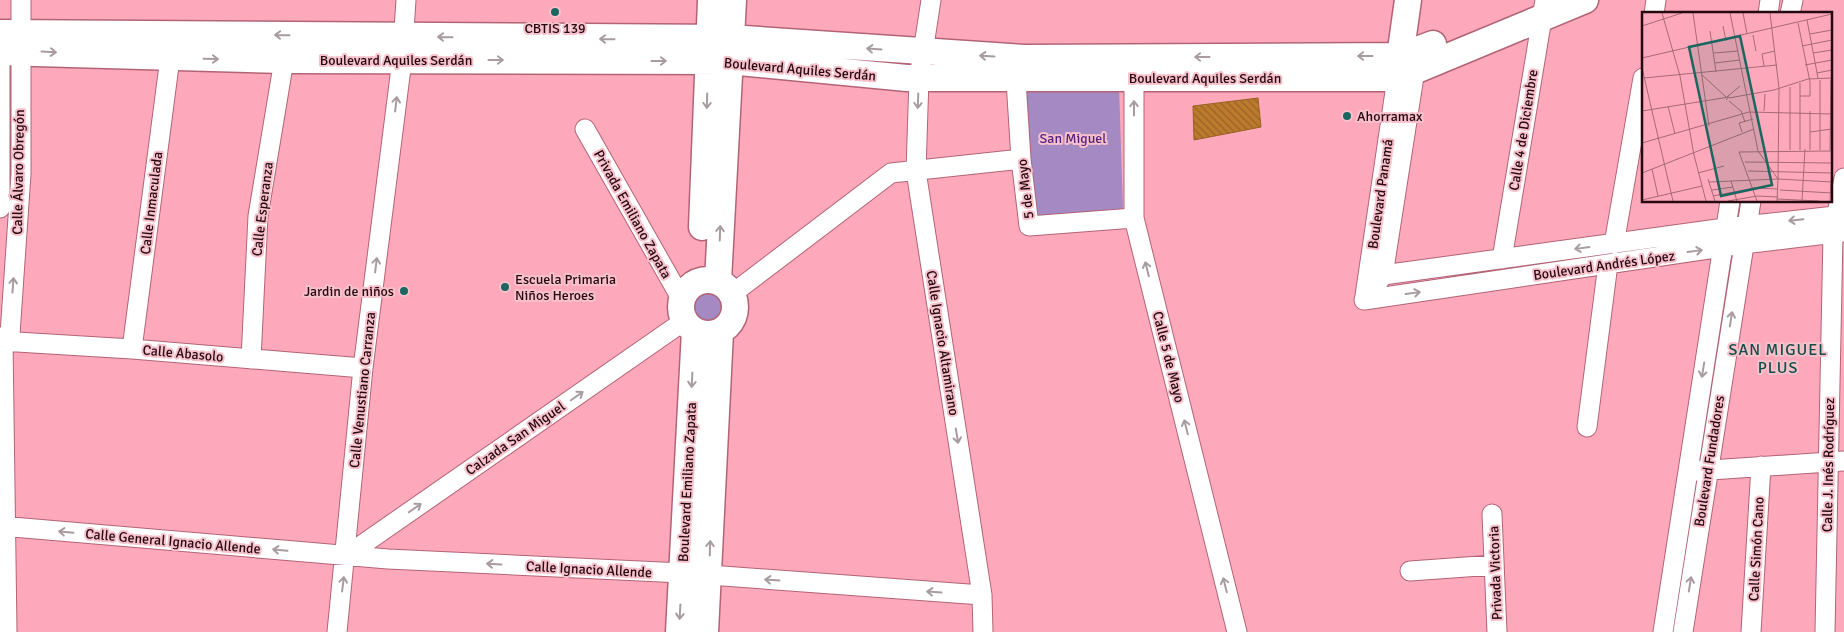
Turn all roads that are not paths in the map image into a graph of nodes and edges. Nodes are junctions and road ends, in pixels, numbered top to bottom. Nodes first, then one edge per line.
1 (20, 0) edge
2 (406, 0) edge
3 (711, 0) edge
4 (733, 0) edge
5 (932, 0) edge
6 (1408, 0) edge
7 (1426, 0) edge
8 (1585, 0) edge
9 (1543, 6) edge
10 (7, 42) edge
11 (403, 48) junction
12 (719, 50) junction
13 (923, 53) junction
14 (170, 58) junction
15 (284, 60) junction
16 (1408, 63) junction
17 (1015, 68) junction
18 (1134, 68) junction
19 (919, 78) junction
20 (1642, 84) edge
21 (585, 129) dead end
22 (1021, 159) junction
23 (916, 171) junction
24 (0, 173) edge
25 (21, 174) junction
26 (1844, 178) edge
27 (1730, 202) edge
28 (1751, 202) edge
29 (0, 208) edge
30 (1134, 218) junction
31 (1839, 224) edge
32 (1725, 228) junction
33 (1744, 235) junction
34 (1614, 244) junction
35 (1722, 248) junction
36 (1502, 259) junction
37 (1608, 264) junction
38 (1383, 275) junction
39 (717, 285) junction
40 (1364, 300) junction
41 (695, 321) junction
42 (1, 340) edge
43 (132, 349) junction
44 (251, 359) junction
45 (362, 368) junction
46 (1587, 427) dead end
47 (1836, 462) edge
48 (1761, 466) junction
49 (1708, 470) junction
50 (1687, 471) junction
51 (1492, 514) dead end
52 (2, 527) edge
53 (385, 529) junction
54 (346, 556) junction
55 (388, 559) junction
56 (1494, 566) junction
57 (1410, 571) dead end
58 (682, 573) junction
59 (709, 575) junction
60 (982, 595) junction
61 (7, 632) edge
62 (337, 632) edge
63 (679, 632) edge
64 (705, 632) edge
65 (983, 632) edge
66 (1237, 632) edge
67 (1497, 632) edge
68 (1663, 632) edge
69 (1683, 632) edge
70 (1751, 632) edge
71 (1825, 632) edge

1 - 10 street, Calle Álvaro Obregón
2 - 11 street, Calle Venustiano Carranza
3 - 12 street
4 - 12 street
5 - 13 street, Calle Ignacio Altamirano
6 - 16 street, Boulevard Panamá
7 - 16 street, Boulevard Panamá
8 - 9 street, Boulevard Aquiles Serdán
9 - 16 street, Boulevard Aquiles Serdán
9 - 36 street, Calle 4 de Diciembre
11 -> 10 street, Boulevard Aquiles Serdán
10 -> 14 street, Boulevard Aquiles Serdán
10 - 24 street, Calle Álvaro Obregón
10 - 25 street, Calle Álvaro Obregón
11 - 12 street, Boulevard Aquiles Serdán
11 - 15 street, Boulevard Aquiles Serdán
45 -> 11 street, Calle Venustiano Carranza
13 -> 12 street, Boulevard Aquiles Serdán
12 - 19 street, Boulevard Aquiles Serdán
12 - 39 street
17 -> 13 street, Boulevard Aquiles Serdán
13 - 19 street, Calle Ignacio Altamirano
14 -> 15 street, Boulevard Aquiles Serdán
14 - 43 street, Calle Inmaculada
15 - 44 street, Calle Esperanza
16 - 18 street, Boulevard Aquiles Serdán
16 - 38 street, Boulevard Panamá
16 - 40 street, Boulevard Panamá
17 - 18 street, Boulevard Aquiles Serdán
17 - 19 street, Boulevard Aquiles Serdán
17 - 22 street, 5 de Mayo
30 -> 18 street, Calle 5 de Mayo
19 -> 23 street, Calle Ignacio Altamirano
20 - 34 street
21 - 41 street, Privada Emiliano Zapata
22 - 23 street
22 - 30 street, 5 de Mayo
23 - 39 street
23 -> 60 street, Calle Ignacio Altamirano
24 - 25 street
24 - 29 street, Calle Álvaro Obregón
42 -> 25 street, Calle Álvaro Obregón
26 - 31 street, Calle J. Inés Rodríguez
27 - 32 street, Boulevard Fundadores
28 - 33 street, Boulevard Fundadores
66 -> 30 street, Calle 5 de Mayo
31 - 33 street, Boulevard Andrés López
31 - 47 street, Calle J. Inés Rodríguez
32 - 33 street, Boulevard Andrés López
32 - 34 street, Boulevard Andrés López
32 - 35 street, Boulevard Fundadores
33 - 35 street, Boulevard Andrés López
49 -> 33 street, Boulevard Fundadores
34 -> 36 street, Boulevard Andrés López
37 -> 35 street, Boulevard Andrés López
35 -> 50 street, Boulevard Fundadores
36 - 38 street, Boulevard Andrés López
40 -> 37 street, Boulevard Andrés López
37 - 46 street
38 - 40 street
39 - 41 street
39 - 41 street
53 -> 41 street, Calzada San Miguel
41 -> 58 street, Boulevard Emiliano Zapata
59 -> 41 street, Boulevard Emiliano Zapata
42 - 43 street, Calle Abasolo
42 - 52 street, Calle Álvaro Obregón
43 - 44 street, Calle Abasolo
44 - 45 street, Calle Abasolo
45 - 54 street, Calle Venustiano Carranza
47 - 48 street
47 - 71 street, Calle J. Inés Rodríguez
48 - 49 street
48 - 70 street, Calle Simón Cano
49 - 50 street
69 -> 49 street, Boulevard Fundadores
50 - 68 street, Boulevard Fundadores
51 - 56 street, Privada Victoria
54 -> 52 street, Calle General Ignacio Allende
52 - 61 street, Calle Álvaro Obregón
53 - 54 street, Calzada San Miguel
53 - 55 street
54 - 55 street, Calle Ignacio Allende
62 -> 54 street, Calle Venustiano Carranza
58 -> 55 street, Calle Ignacio Allende
56 - 57 street
56 - 67 street, Privada Victoria
58 - 59 street, Calle Ignacio Allende
58 -> 63 street, Boulevard Emiliano Zapata
60 -> 59 street, Calle Ignacio Allende
59 - 64 street, Boulevard Emiliano Zapata
60 - 65 street, Calle Ignacio Altamirano

